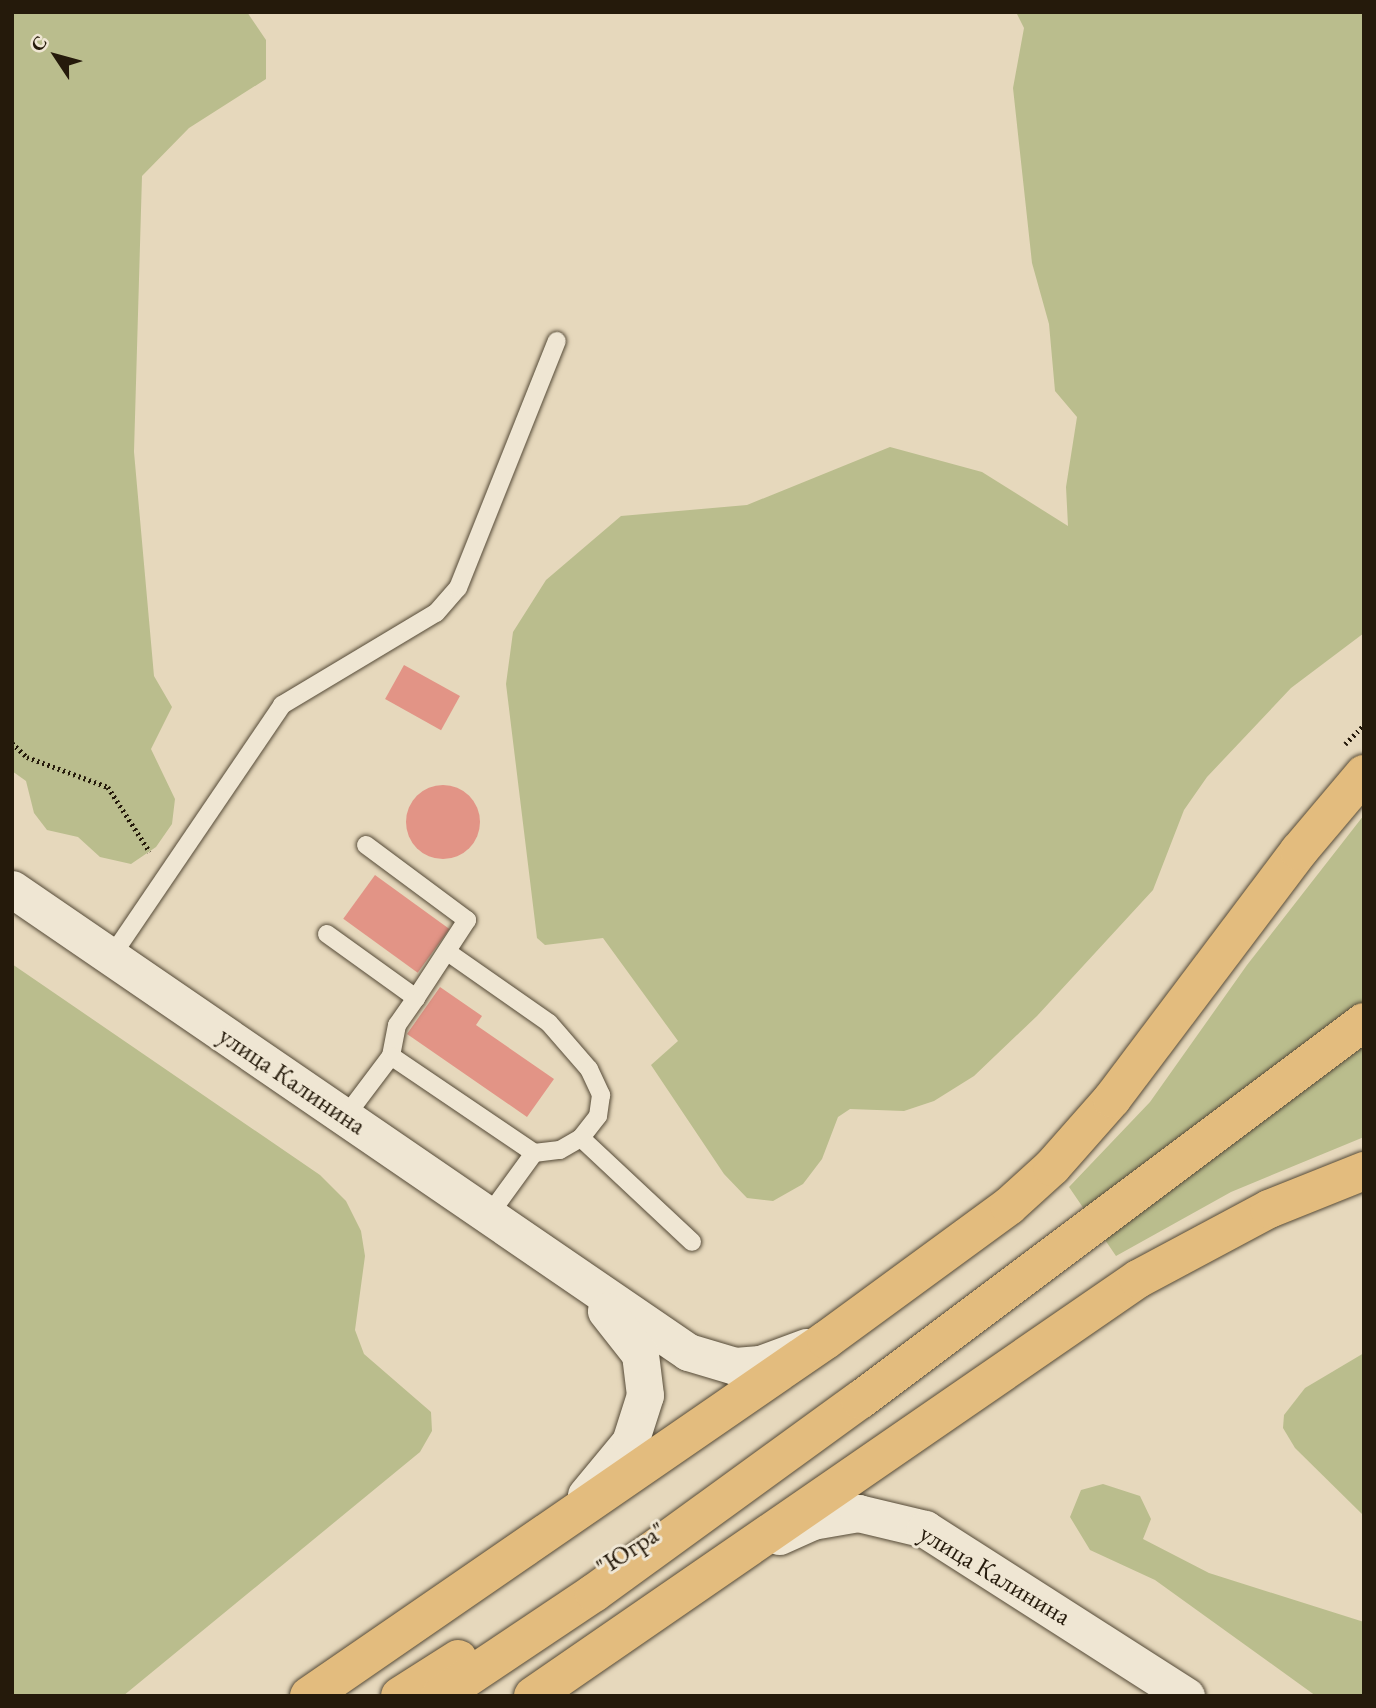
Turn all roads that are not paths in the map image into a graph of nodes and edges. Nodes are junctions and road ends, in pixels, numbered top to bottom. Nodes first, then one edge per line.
1 (557, 341) dead end
2 (1352, 761) edge
3 (366, 845) dead end
4 (12, 889) edge
5 (327, 934) dead end
6 (449, 953) junction
7 (111, 957) junction
8 (416, 998) junction
9 (1364, 1022) edge
10 (391, 1056) junction
11 (345, 1118) junction
12 (581, 1138) junction
13 (534, 1153) junction
14 (1364, 1171) edge
15 (489, 1215) junction
16 (692, 1242) dead end
17 (572, 1275) junction
18 (826, 1340) junction
19 (860, 1400) junction
20 (558, 1524) junction
21 (750, 1550) junction
22 (309, 1696) edge
23 (400, 1696) edge
24 (440, 1696) edge
25 (533, 1696) edge
26 (1186, 1696) edge

1 - 7 lane
2 - 18 main road
3 - 6 lane
4 - 7 street, улица Калинина
5 - 8 lane
6 - 8 lane
6 - 12 lane
7 - 11 street, улица Калинина
8 - 10 lane
9 - 19 main road, "Югра"
10 - 11 lane
10 - 13 lane
11 - 15 street, улица Калинина
12 - 13 lane
12 - 16 lane
13 - 15 lane
14 - 21 main road
15 - 17 street, улица Калинина
17 - 18 street
17 - 20 street
18 - 20 main road
19 - 23 main road, "Югра"
19 - 24 main road, "Югра"
20 - 22 main road
21 - 25 main road
21 - 26 street, улица Калинина

